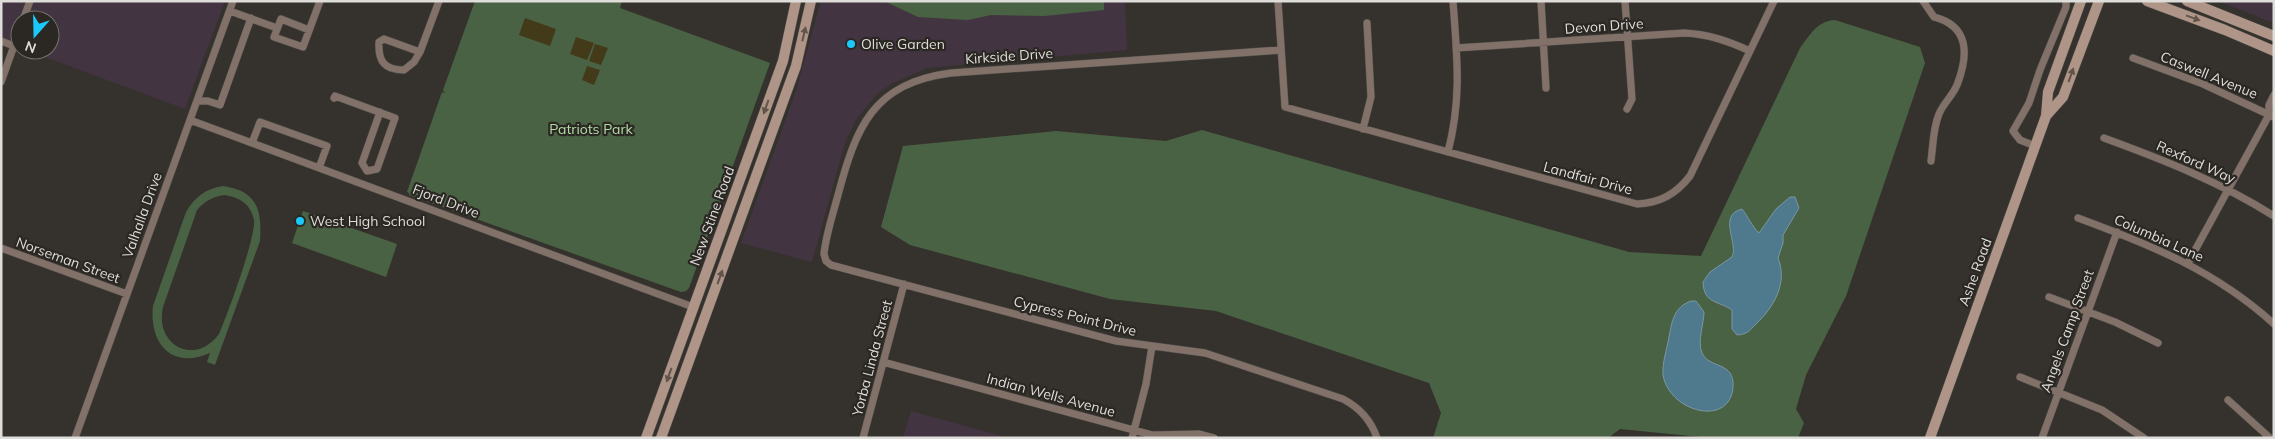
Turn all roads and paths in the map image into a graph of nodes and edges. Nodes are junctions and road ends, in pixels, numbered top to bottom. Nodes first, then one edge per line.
1 (233, 1) edge
2 (320, 1) edge
3 (439, 1) edge
4 (796, 1) edge
5 (811, 1) edge
6 (1278, 1) edge
7 (1453, 1) edge
8 (1540, 1) edge
9 (1625, 1) edge
10 (1774, 1) edge
11 (1923, 1) edge
12 (2066, 1) edge
13 (2081, 1) edge
14 (2099, 1) edge
15 (2147, 1) edge
16 (2187, 1) edge
17 (230, 11) junction
18 (251, 18) junction
19 (1367, 23) dead end
20 (277, 28) junction
21 (310, 30) junction
22 (2274, 36) edge
23 (1628, 37) junction
24 (2246, 38) junction
25 (1543, 42) junction
26 (2274, 47) edge
27 (1456, 48) junction
28 (1281, 50) junction
29 (420, 52) junction
30 (1750, 52) junction
31 (2274, 52) edge
32 (10, 57) edge
33 (2133, 58) dead end
34 (1, 82) edge
35 (1546, 88) dead end
36 (2274, 95) edge
37 (334, 98) dead end
38 (197, 101) junction
39 (1626, 109) dead end
40 (380, 112) junction
41 (2272, 115) edge
42 (2046, 116) junction
43 (190, 120) junction
44 (1364, 129) junction
45 (2104, 138) dead end
46 (252, 143) junction
47 (2035, 146) junction
48 (1448, 152) junction
49 (1931, 160) dead end
50 (319, 168) junction
51 (367, 171) junction
52 (362, 184) junction
53 (2229, 189) junction
54 (2274, 216) edge
55 (2078, 218) dead end
56 (2117, 232) junction
57 (1, 248) edge
58 (824, 254) joint
59 (710, 261) junction
60 (2188, 263) junction
61 (904, 284) junction
62 (127, 294) junction
63 (2050, 298) dead end
64 (710, 303) junction
65 (693, 307) junction
66 (2088, 311) junction
67 (2274, 324) edge
68 (2158, 343) dead end
69 (1152, 346) junction
70 (883, 362) junction
71 (687, 368) junction
72 (2020, 377) dead end
73 (2059, 391) junction
74 (2228, 400) dead end
75 (1133, 434) edge
76 (75, 438) edge
77 (646, 438) edge
78 (661, 438) edge
79 (863, 438) edge
80 (1214, 438) edge
81 (1377, 438) edge
82 (1930, 438) edge
83 (2042, 438) edge
84 (2144, 438) edge
85 (2270, 438) edge

1 - 17 street, Valhalla Drive
2 - 21 street
3 - 29 street
4 -> 59 main road, New Stine Road
64 -> 5 main road, New Stine Road
6 - 28 street
7 - 27 street
8 - 25 street
9 - 23 street
10 - 30 street, Landfair Drive
11 - 49 street
12 - 47 street
13 - 42 main road, Ashe Road
42 -> 14 main road, Ashe Road
15 -> 24 main road
16 - 22 main road
17 - 18 street
17 - 38 street, Valhalla Drive
18 - 20 street
18 - 38 street
19 - 44 street
20 - 21 street
20 - 21 street
23 - 25 street, Devon Drive
23 - 30 street, Devon Drive
23 - 39 street
24 - 26 main road
24 - 31 main road
25 - 27 street, Devon Drive
25 - 35 street
27 - 48 street
28 - 44 street, Landfair Drive
28 - 58 street, Kirkside Drive
29 - 29 street
30 - 48 street, Landfair Drive
32 - 34 street
33 - 41 street, Caswell Avenue
36 - 41 street
37 - 40 street
38 - 43 street, Valhalla Drive
40 - 51 street
40 - 51 street
41 - 53 street
42 - 47 main road, Ashe Road
43 - 46 street, Fjord Drive
43 - 62 street, Valhalla Drive
44 - 48 street, Landfair Drive
45 - 53 street, Rexford Way
46 - 50 street, Fjord Drive
46 - 50 street
47 - 82 main road, Ashe Road
50 - 52 street, Fjord Drive
51 - 52 street
52 - 65 street, Fjord Drive
53 - 54 street, Rexford Way
53 - 60 street
55 - 56 street, Columbia Lane
56 - 60 street, Columbia Lane
56 - 66 street, Angels Camp Street
57 - 62 street, Norseman Street
58 - 61 street, Cypress Point Drive
59 - 64 main road
59 - 65 main road, New Stine Road
60 - 67 street, Columbia Lane
61 - 69 street, Cypress Point Drive
61 - 70 street, Yorba Linda Street
62 - 76 street, Valhalla Drive
63 - 66 street
64 - 71 main road, New Stine Road
65 - 71 main road
65 -> 77 main road, New Stine Road
66 - 68 street
66 - 73 street, Angels Camp Street
69 - 75 street
69 - 81 street, Cypress Point Drive
70 - 75 street, Indian Wells Avenue
70 - 79 street, Yorba Linda Street
71 - 78 main road, New Stine Road
72 - 73 street
73 - 83 street, Angels Camp Street
73 - 84 street
74 - 85 street
75 - 80 street, Indian Wells Avenue

